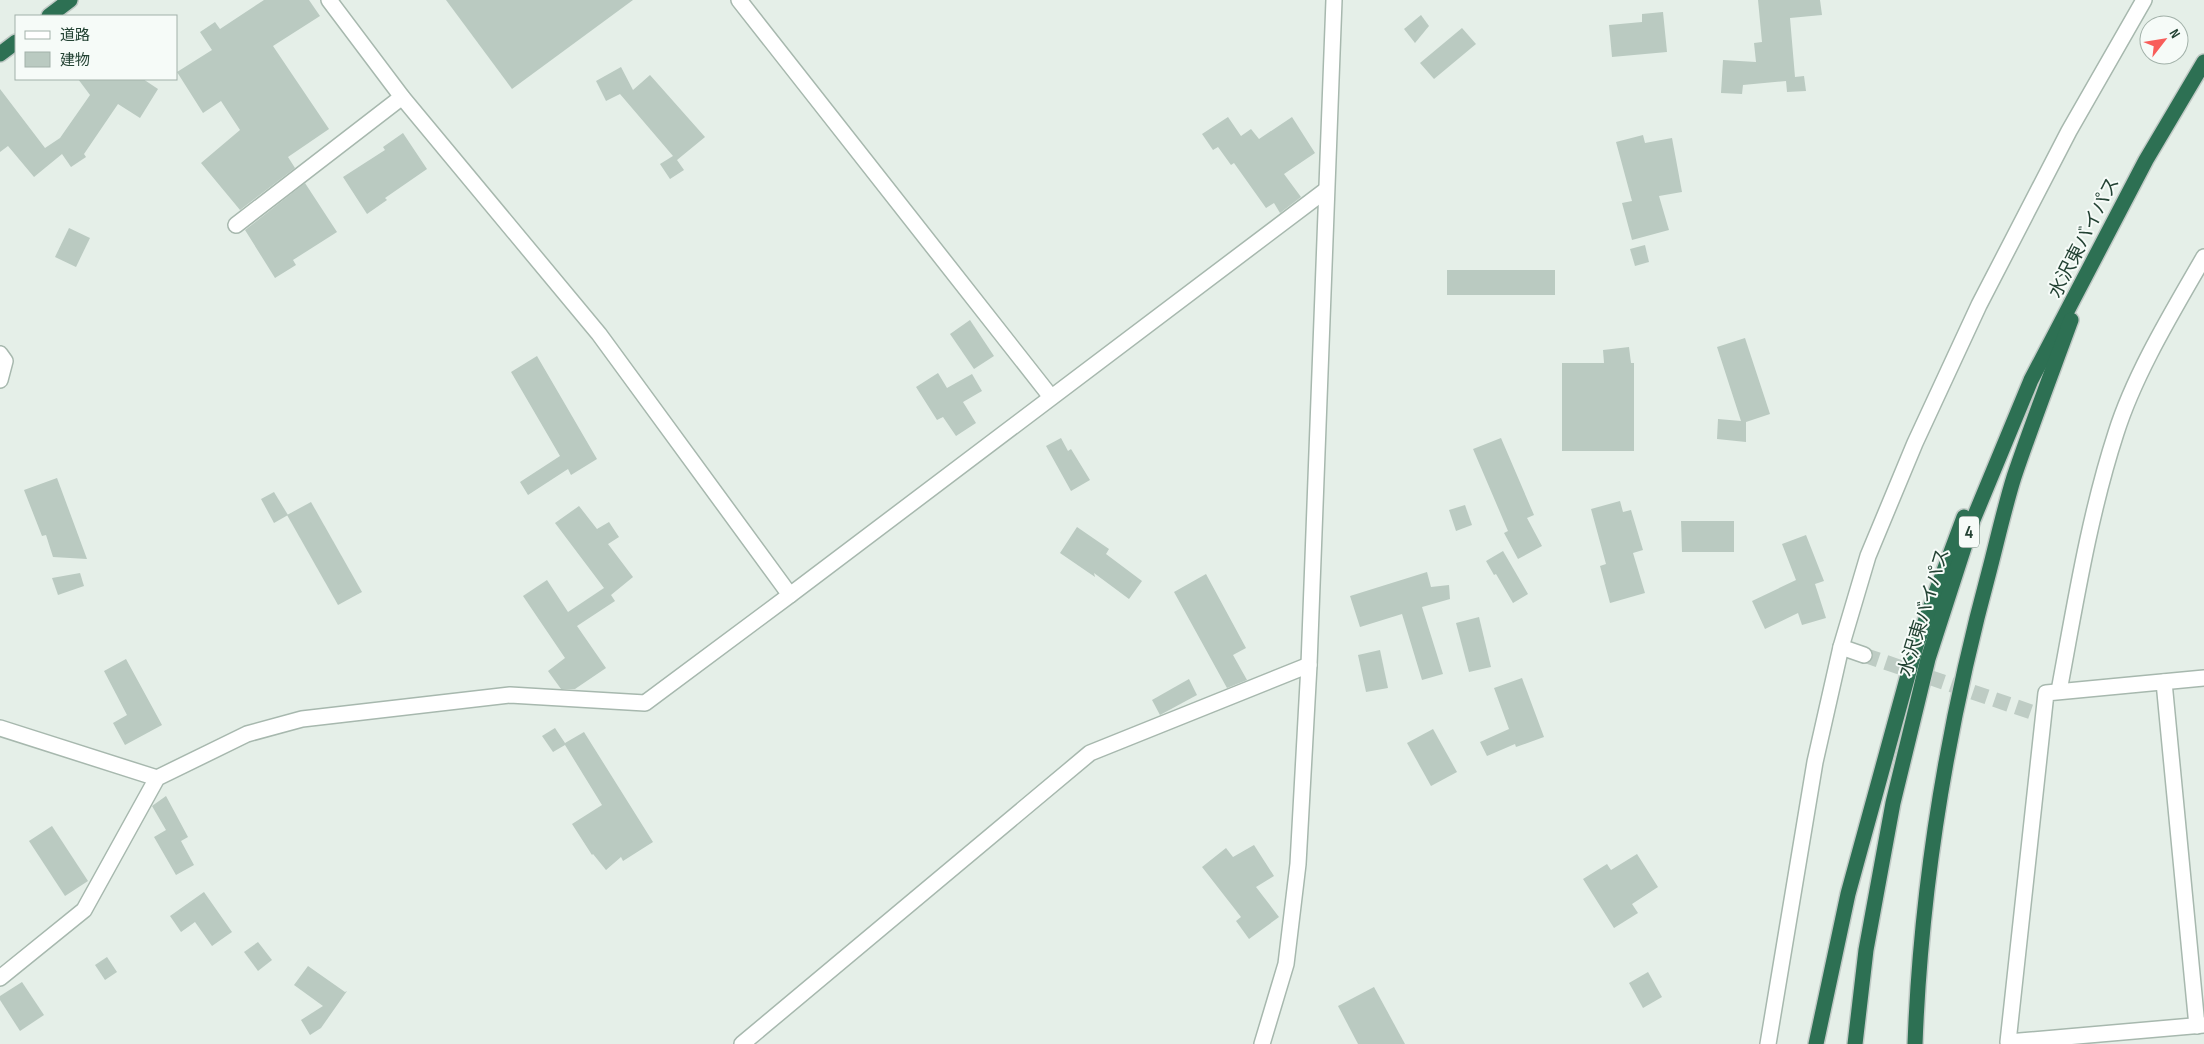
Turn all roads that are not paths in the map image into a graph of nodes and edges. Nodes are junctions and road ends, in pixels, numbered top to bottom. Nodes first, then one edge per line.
1 (70, 0) edge
2 (329, 0) edge
3 (739, 0) edge
4 (1334, 0) edge
5 (2144, 0) edge
6 (50, 15) edge
7 (15, 43) edge
8 (0, 54) edge
9 (2204, 62) edge
10 (402, 98) junction
11 (1326, 190) junction
12 (236, 225) dead end
13 (2204, 257) edge
14 (2090, 270) junction
15 (0, 354) edge
16 (0, 380) edge
17 (2031, 380) junction
18 (1051, 397) junction
19 (790, 595) junction
20 (1841, 647) junction
21 (1864, 655) tunnel mouth
22 (1310, 665) junction
23 (2204, 678) edge
24 (2164, 682) junction
25 (2059, 691) junction
26 (0, 728) edge
27 (157, 778) junction
28 (0, 978) edge
29 (2200, 1026) edge
30 (742, 1044) edge
31 (1262, 1044) edge
32 (1768, 1044) edge
33 (1816, 1044) edge
34 (1855, 1044) edge
35 (1915, 1044) edge

1 - 6 highway
2 - 10 street
3 - 18 street
4 - 11 street
5 - 20 street
7 - 8 highway
9 - 14 highway, 水沢東バイパス / 4
10 - 12 street
10 - 19 street
11 - 18 street
11 - 22 street
13 - 25 street
14 - 17 highway, 水沢東バイパス / 4
14 - 35 highway
15 - 16 street
17 - 33 highway
17 - 34 highway, 水沢東バイパス / 4
18 - 19 street
19 - 27 street
20 - 21 street
20 - 32 street
22 - 30 street
22 - 31 street
23 - 24 street
24 - 25 street
24 - 29 street
25 - 29 street
26 - 27 street
27 - 28 street

